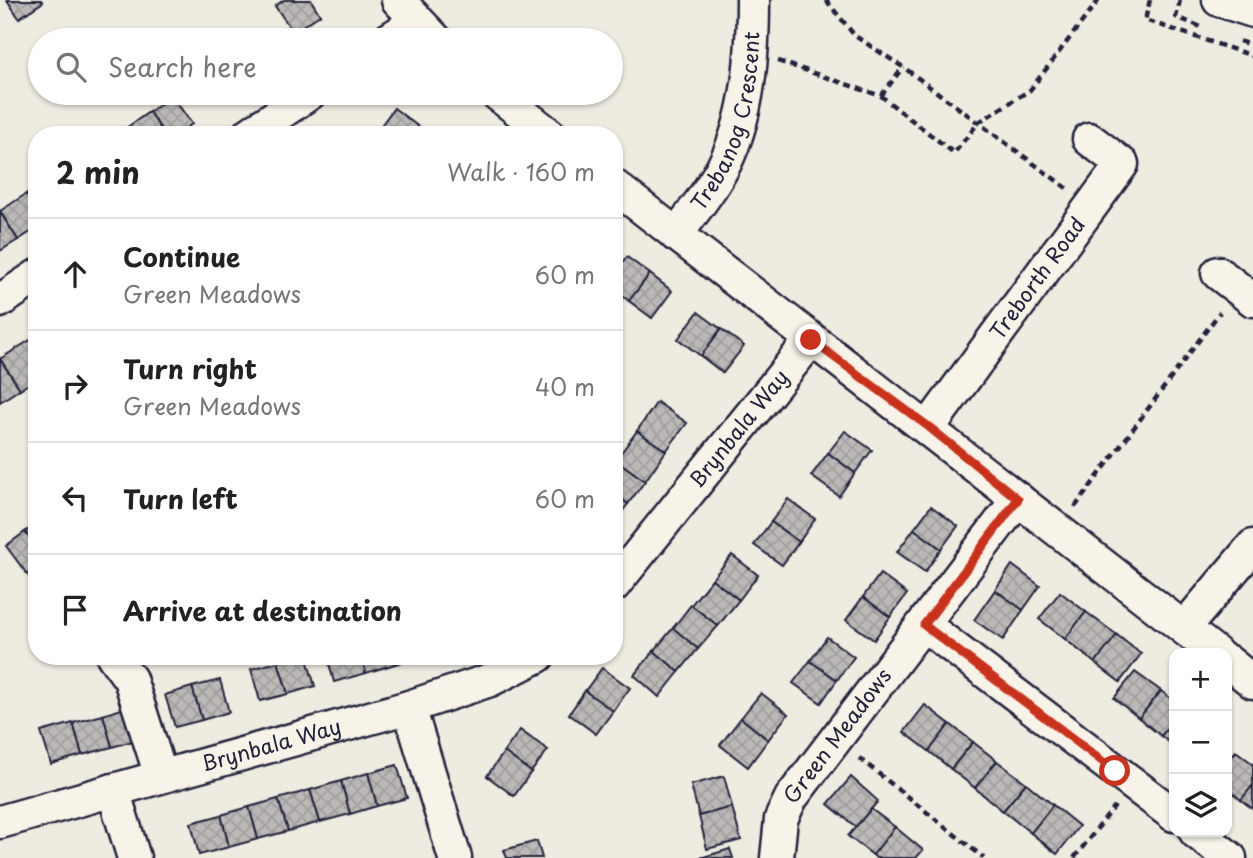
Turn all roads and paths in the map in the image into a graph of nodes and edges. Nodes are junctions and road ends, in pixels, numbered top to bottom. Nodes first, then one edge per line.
1 (753, 0) edge
2 (826, 0) edge
3 (1099, 0) edge
4 (1150, 0) edge
5 (1219, 0) edge
6 (1253, 11) edge
7 (751, 52) junction
8 (1253, 56) edge
9 (903, 67) junction
10 (881, 96) junction
11 (292, 105) edge
12 (511, 105) edge
13 (979, 122) junction
14 (260, 126) edge
15 (538, 126) edge
16 (1089, 139) dead end
17 (623, 193) edge
18 (1091, 206) junction
19 (676, 234) junction
20 (28, 282) edge
21 (1236, 287) edge
22 (0, 301) edge
23 (811, 340) junction
24 (929, 427) junction
25 (1018, 499) junction
26 (1057, 530) junction
27 (1253, 546) edge
28 (623, 570) edge
29 (924, 625) junction
30 (1184, 628) junction
31 (1210, 648) edge
32 (120, 665) edge
33 (520, 665) edge
34 (1232, 666) edge
35 (1253, 682) edge
36 (409, 707) junction
37 (835, 738) junction
38 (161, 776) junction
39 (1133, 784) junction
40 (113, 790) junction
41 (1169, 812) edge
42 (0, 822) edge
43 (1202, 837) edge
44 (134, 858) edge
45 (455, 858) edge
46 (777, 858) edge
47 (984, 858) edge
48 (1074, 858) edge
49 (1230, 858) edge

1 - 7 street, Trebanog Crescent
2 - 9 path
3 - 13 path
4 - 8 path
5 - 6 street
7 - 10 path
7 - 19 street, Trebanog Crescent
9 - 10 path
9 - 13 path
10 - 13 path
11 - 14 street
12 - 15 street
13 - 18 path
16 - 18 street, Treborth Road
17 - 19 street
18 - 24 street, Treborth Road
19 - 23 street
20 - 22 street
21 - 26 path
23 - 24 street
23 - 28 street, Brynbala Way
24 - 25 street
25 - 26 street
25 - 29 street, Green Meadows
26 - 30 street
27 - 30 street
29 - 37 street, Green Meadows
29 - 39 street
30 - 31 street
32 - 38 street
33 - 36 street, Brynbala Way
34 - 35 street
36 - 38 street, Brynbala Way
36 - 45 street
37 - 46 street, Green Meadows
37 - 47 path
38 - 40 street, Brynbala Way
39 - 41 street
39 - 48 path
40 - 42 street, Brynbala Way
40 - 44 street
43 - 49 street

